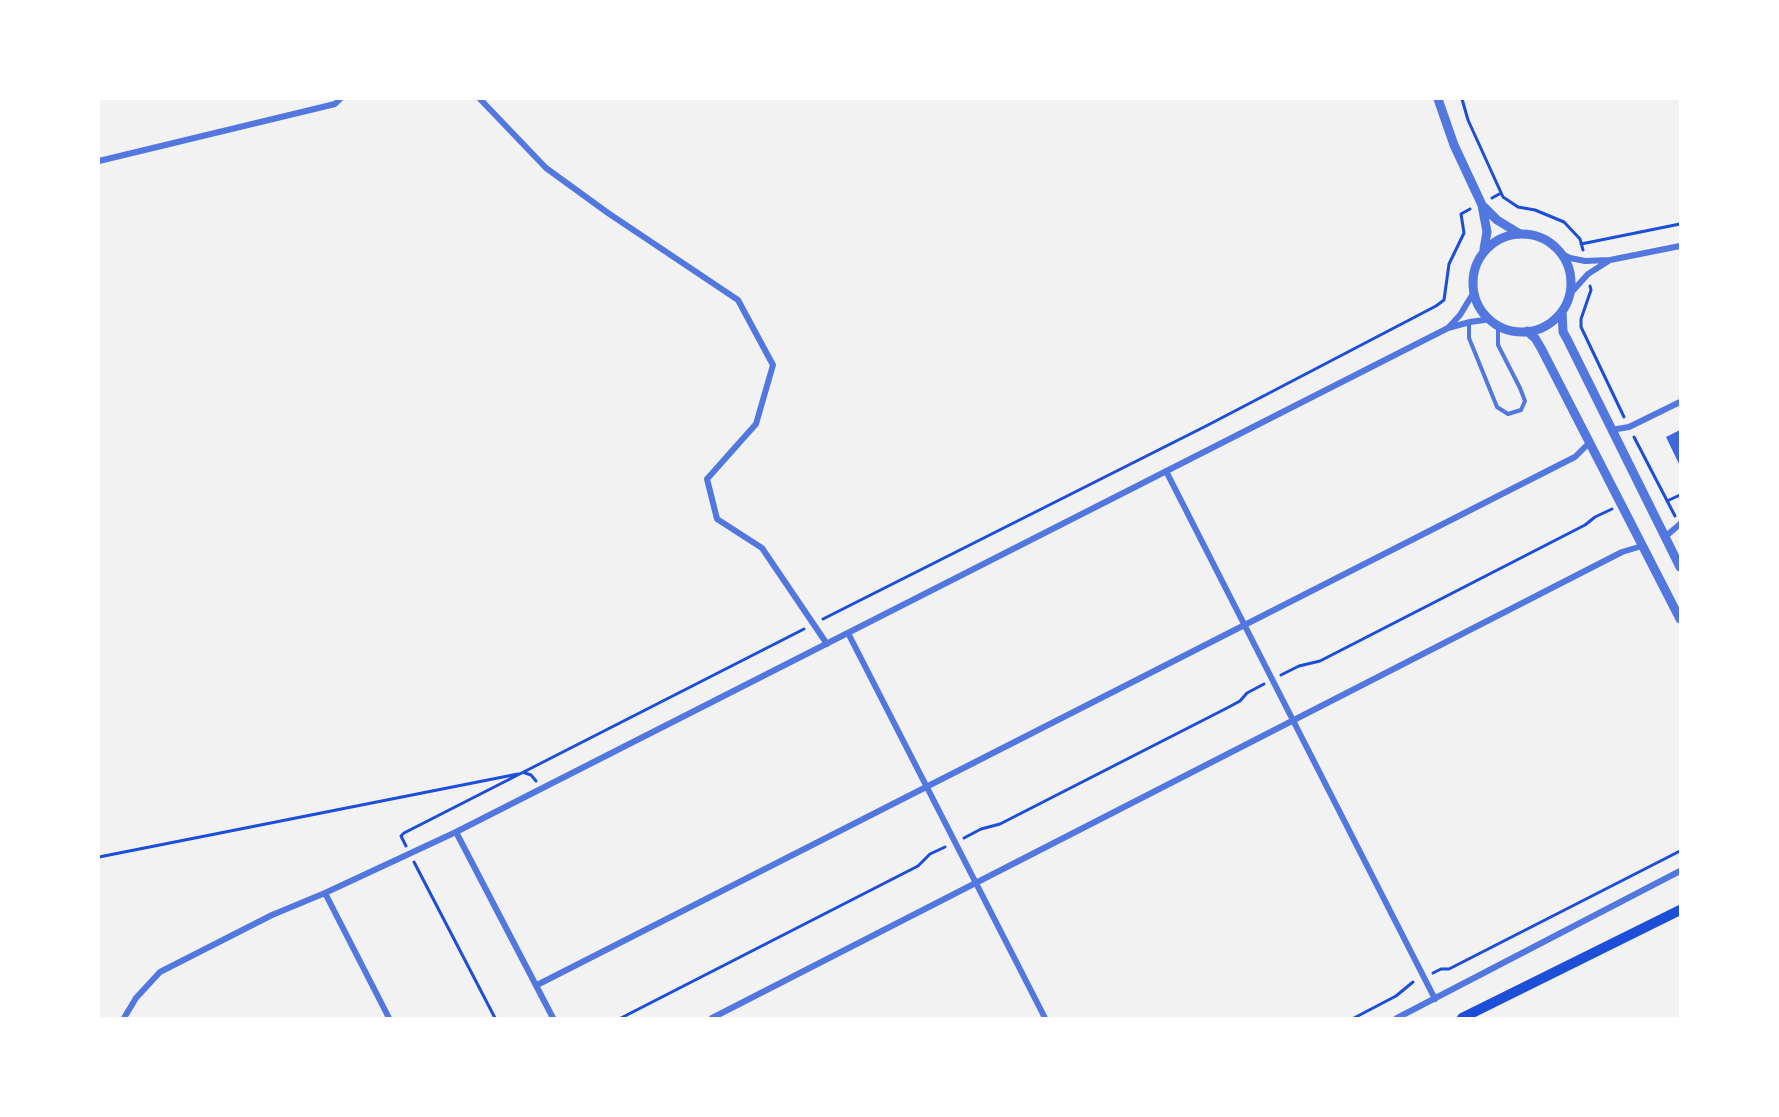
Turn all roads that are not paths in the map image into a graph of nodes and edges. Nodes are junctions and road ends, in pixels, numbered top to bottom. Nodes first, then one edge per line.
1 (339, 99) edge
2 (480, 99) edge
3 (1438, 99) edge
4 (99, 161) edge
5 (1482, 204) junction
6 (1520, 234) junction
7 (1680, 246) edge
8 (1484, 249) junction
9 (1562, 254) junction
10 (1610, 260) junction
11 (1474, 292) junction
12 (1569, 295) junction
13 (1562, 311) junction
14 (1470, 322) junction
15 (1494, 322) junction
16 (1448, 328) junction
17 (1527, 331) junction
18 (1680, 402) edge
19 (1611, 430) junction
20 (1589, 443) junction
21 (1167, 471) junction
22 (1680, 524) edge
23 (1665, 537) junction
24 (1642, 546) junction
25 (1680, 567) edge
26 (1680, 619) edge
27 (1245, 626) junction
28 (848, 633) junction
29 (827, 644) junction
30 (1293, 720) junction
31 (927, 787) junction
32 (456, 832) junction
33 (1680, 871) edge
34 (976, 883) junction
35 (325, 893) junction
36 (1680, 910) edge
37 (537, 985) junction
38 (1435, 999) junction
39 (124, 1018) edge
40 (389, 1018) edge
41 (553, 1018) edge
42 (712, 1018) edge
43 (1045, 1018) edge
44 (1397, 1018) edge
45 (1462, 1018) edge

1 - 4 street
2 - 29 street
3 - 5 street
5 - 6 street
5 - 8 street
6 - 8 street
6 - 9 street
7 - 10 street
8 - 11 street
9 - 10 street
9 - 12 street
10 - 12 street
11 - 15 street
11 - 16 street
12 - 13 street
13 - 17 street
13 - 19 street
14 - 15 street
14 - 15 lane
14 - 16 street
15 - 17 street
16 - 21 street
17 - 20 street
18 - 19 street
19 - 23 street
20 - 24 street
20 - 27 street
21 - 27 street
21 - 28 street
22 - 23 street
23 - 25 street
24 - 26 street
24 - 30 street
27 - 30 street
27 - 31 street
28 - 29 street
28 - 31 street
29 - 32 street
30 - 34 street
30 - 38 street
31 - 34 street
31 - 37 street
32 - 35 street
32 - 37 street
33 - 38 street
34 - 42 street
34 - 43 street
35 - 39 street
35 - 40 street
36 - 45 main road
37 - 41 street
38 - 44 street

